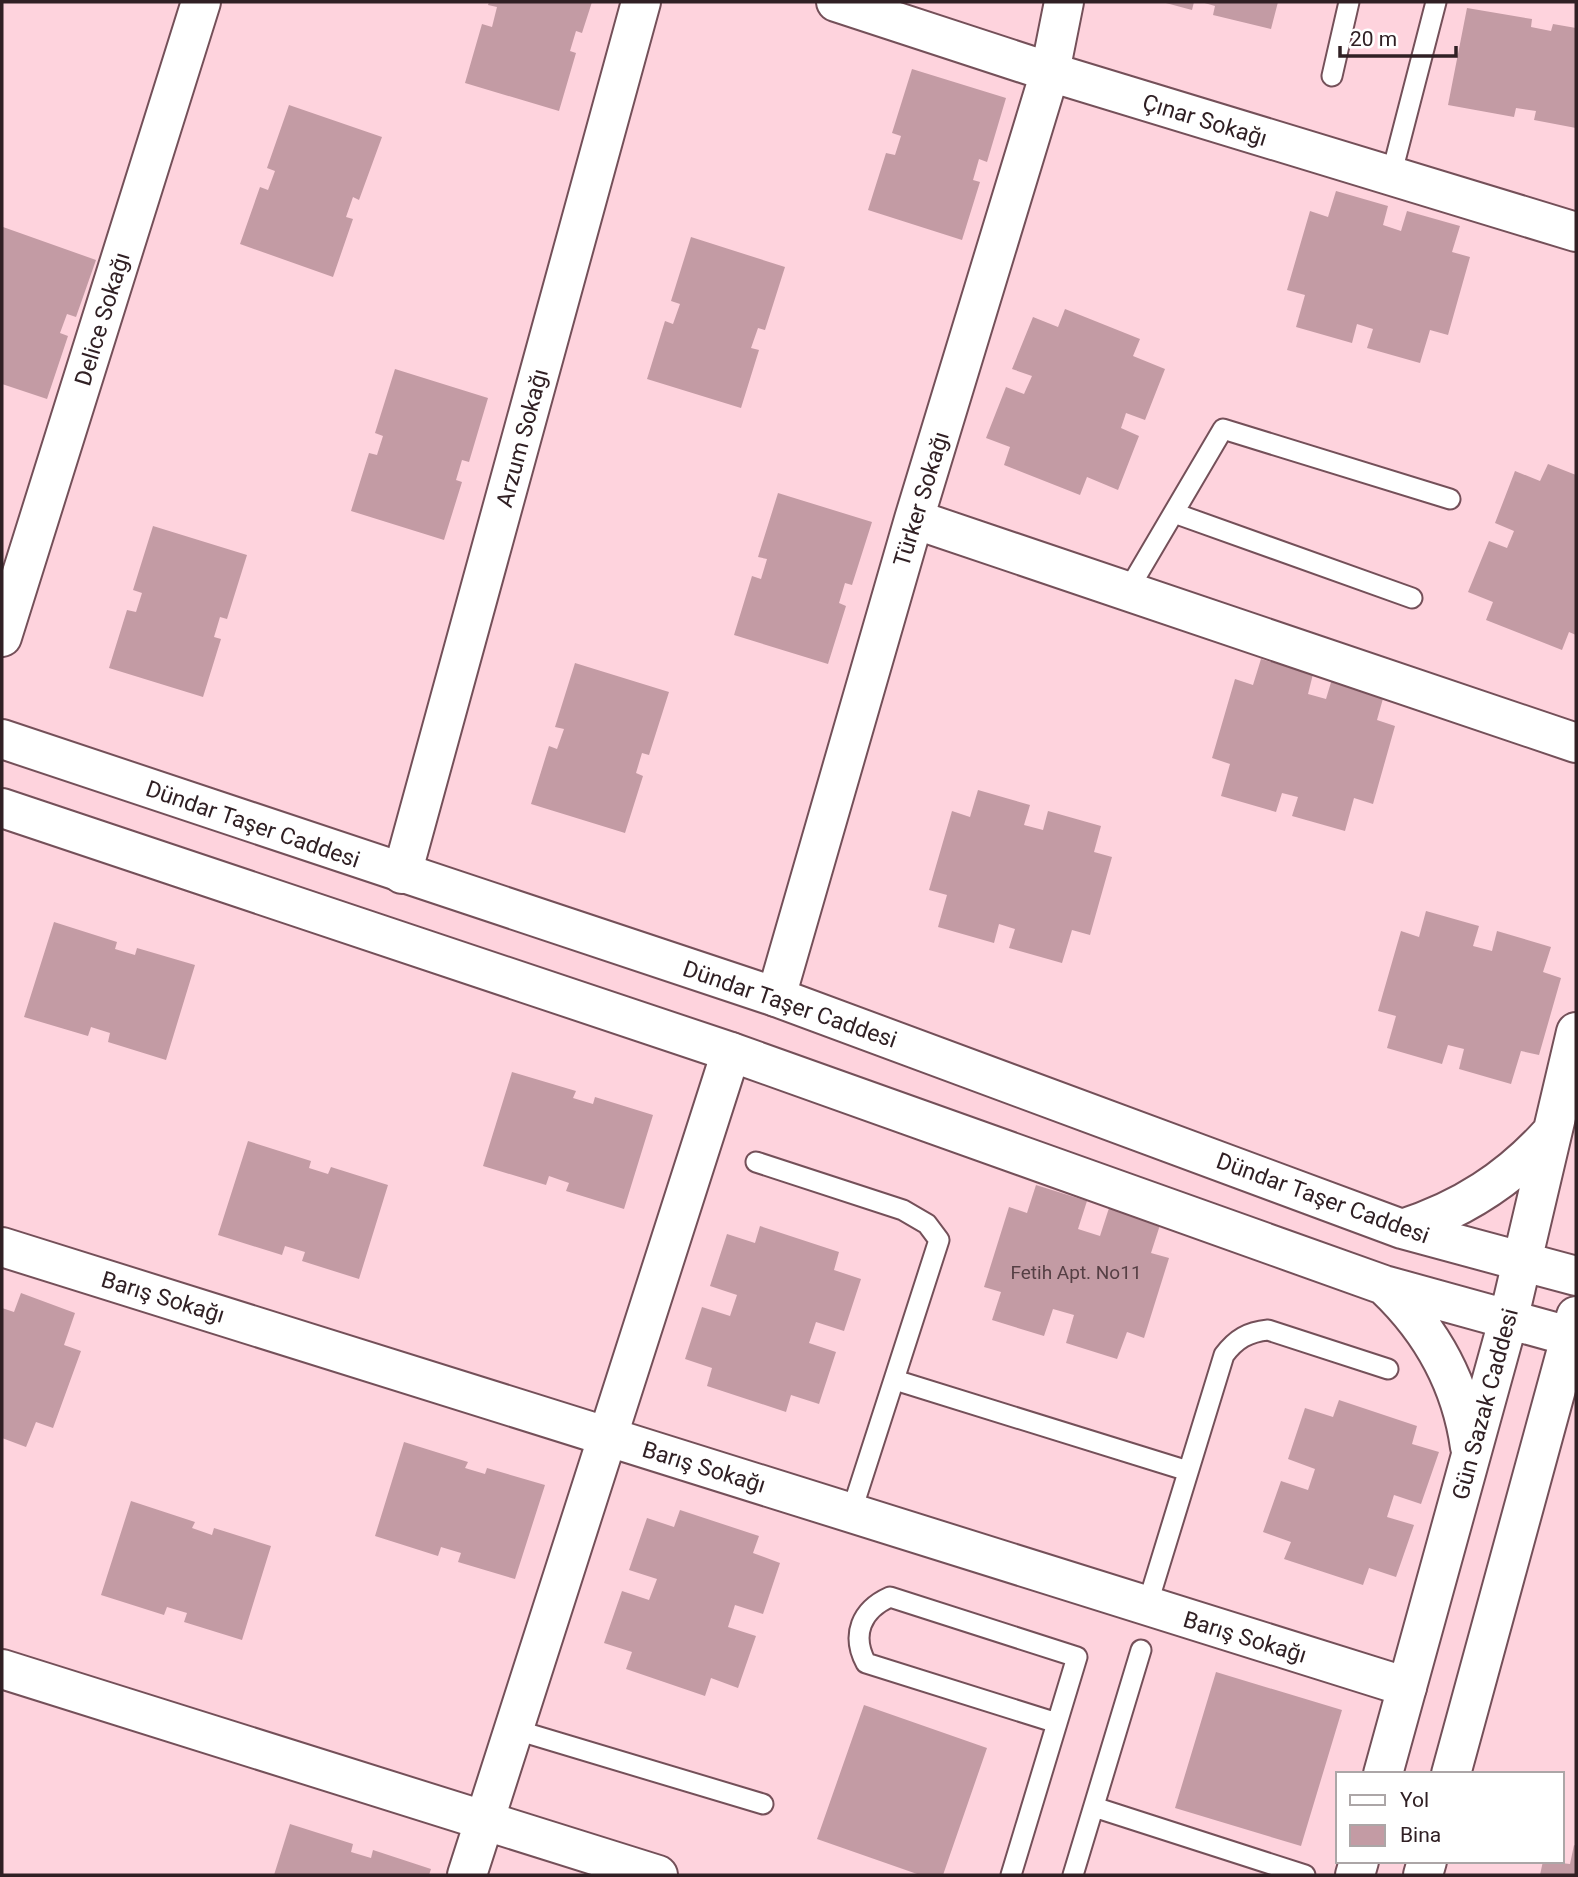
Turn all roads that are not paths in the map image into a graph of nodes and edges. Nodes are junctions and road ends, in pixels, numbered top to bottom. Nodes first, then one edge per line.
1 (201, 2) edge
2 (641, 2) edge
3 (836, 2) edge
4 (1064, 2) edge
5 (1349, 2) edge
6 (1436, 2) edge
7 (1050, 72) junction
8 (1332, 76) dead end
9 (1391, 176) junction
10 (1576, 232) edge
11 (1450, 499) dead end
12 (1174, 513) junction
13 (914, 519) junction
14 (1127, 592) junction
15 (1412, 598) dead end
16 (2, 637) edge
17 (2, 739) edge
18 (1576, 743) edge
19 (2, 808) edge
20 (402, 874) junction
21 (776, 997) junction
22 (1576, 1032) edge
23 (731, 1052) junction
24 (1553, 1130) junction
25 (756, 1162) dead end
26 (1402, 1229) junction
27 (2, 1247) edge
28 (1521, 1262) junction
29 (1576, 1276) edge
30 (1384, 1285) junction
31 (1508, 1321) junction
32 (1574, 1330) edge
33 (1388, 1369) dead end
34 (895, 1380) junction
35 (1576, 1431) edge
36 (607, 1436) junction
37 (1472, 1455) junction
38 (1188, 1471) junction
39 (1534, 1476) junction
40 (851, 1513) junction
41 (1147, 1606) junction
42 (1141, 1650) dead end
43 (2, 1669) edge
44 (1407, 1688) junction
45 (1057, 1723) junction
46 (513, 1730) junction
47 (1384, 1772) edge
48 (1452, 1772) edge
49 (763, 1804) dead end
50 (1094, 1807) junction
51 (484, 1821) junction
52 (1275, 1871) edge
53 (467, 1875) edge
54 (658, 1875) edge
55 (1011, 1875) edge
56 (1073, 1875) edge
57 (1305, 1875) edge

1 - 16 street, Delice Sokağı
2 - 20 street, Arzum Sokağı
3 - 7 street, Çınar Sokağı
4 - 7 street, Türker Sokağı
5 - 8 lane
6 - 9 lane
7 - 9 street, Çınar Sokağı
7 - 13 street, Türker Sokağı
9 - 10 street, Çınar Sokağı
11 - 12 lane
12 - 14 lane
12 - 15 lane
13 - 14 street
13 - 21 street, Türker Sokağı
14 - 18 street
17 - 20 street, Dündar Taşer Caddesi
19 - 23 street
20 - 21 street, Dündar Taşer Caddesi
21 - 26 street, Dündar Taşer Caddesi
22 - 24 street, Gün Sazak Caddesi
23 - 30 street
23 - 36 street
24 - 26 street
24 - 28 street, Gün Sazak Caddesi
25 - 34 lane
26 - 28 street, Dündar Taşer Caddesi
27 - 36 street, Barış Sokağı
28 - 29 street, Dündar Taşer Caddesi
28 - 31 street, Gün Sazak Caddesi
30 - 31 street
30 - 37 street
31 - 32 street
31 - 37 street, Gün Sazak Caddesi
32 - 39 street
33 - 38 lane
34 - 38 lane
34 - 40 lane
35 - 39 street
36 - 40 street, Barış Sokağı
36 - 46 street
37 - 44 street, Gün Sazak Caddesi
38 - 41 lane
39 - 48 street
40 - 41 street, Barış Sokağı
41 - 44 street, Barış Sokağı
42 - 50 lane
43 - 51 street
44 - 47 street, Gün Sazak Caddesi
45 - 45 lane
45 - 55 lane
46 - 49 lane
46 - 51 street
50 - 52 lane
50 - 56 lane
51 - 53 street
51 - 54 street
52 - 57 lane

